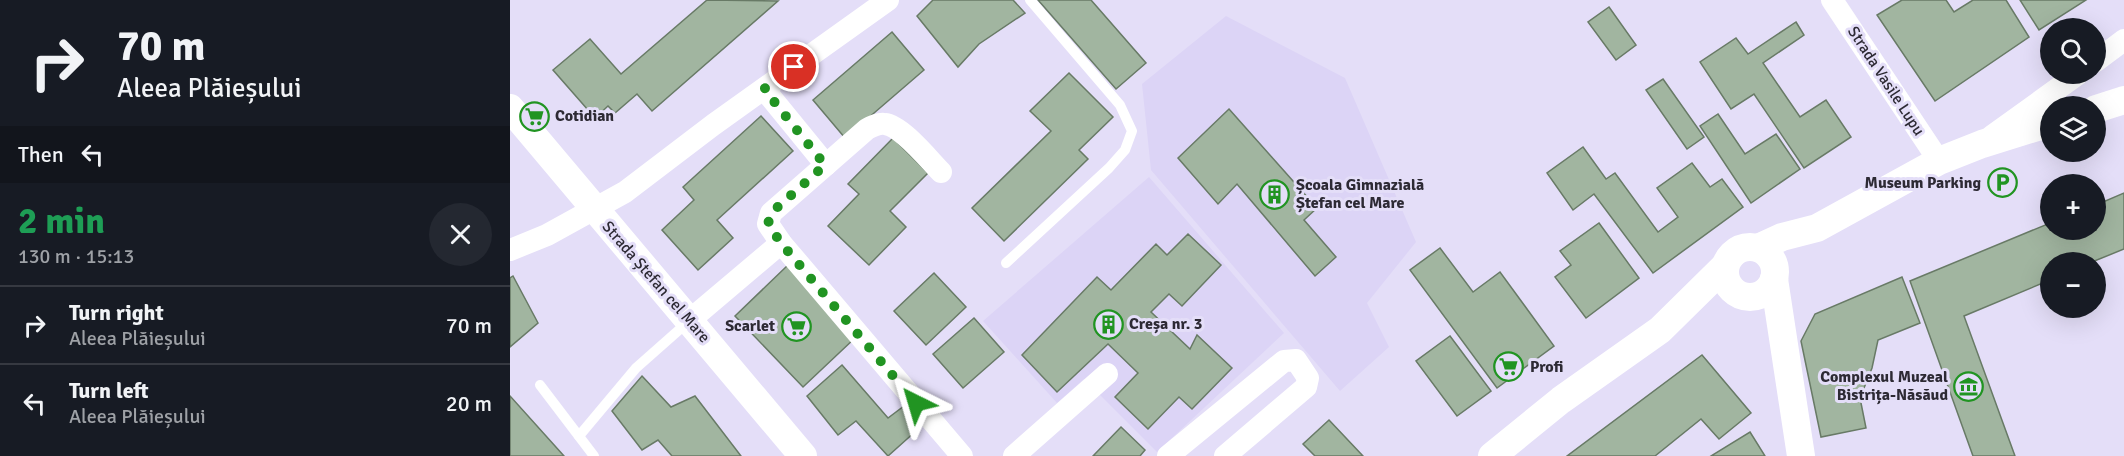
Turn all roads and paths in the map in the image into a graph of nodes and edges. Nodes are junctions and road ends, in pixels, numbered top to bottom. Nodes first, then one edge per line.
1 (888, 0) edge
2 (1030, 0) edge
3 (1832, 0) edge
4 (2124, 40) edge
5 (2106, 54) edge
6 (2064, 84) edge
7 (764, 89) junction
8 (2124, 100) edge
9 (2106, 106) edge
10 (510, 108) edge
11 (2040, 126) edge
12 (1982, 144) junction
13 (1939, 161) junction
14 (825, 165) junction
15 (941, 172) dead end
16 (594, 210) junction
17 (781, 243) junction
18 (510, 250) edge
19 (1006, 263) dead end
20 (1725, 266) junction
21 (1769, 266) junction
22 (1744, 296) junction
23 (690, 320) junction
24 (1660, 330) junction
25 (1785, 362) junction
26 (1107, 374) dead end
27 (540, 385) dead end
28 (579, 436) junction
29 (594, 456) edge
30 (803, 456) edge
31 (962, 456) edge
32 (1014, 456) edge
33 (1168, 456) edge
34 (1225, 456) edge
35 (1492, 456) edge
36 (1801, 456) edge

1 - 7 street
2 - 19 lane
3 - 13 street, Strada Vasile Lupu
4 - 5 street
6 - 12 street
7 - 14 street
7 - 16 street
8 - 9 street
10 - 16 street, Strada Ștefan cel Mare
11 - 12 street
12 - 13 street
13 - 21 street
14 - 15 street
14 - 17 street
16 - 18 street
16 - 23 street, Strada Ștefan cel Mare
17 - 23 street
17 - 31 street
20 - 21 street
20 - 22 street
20 - 24 street
21 - 22 street
21 - 25 street
22 - 24 street
22 - 25 street
23 - 28 lane
23 - 30 street, Strada Ștefan cel Mare
24 - 35 street
25 - 36 street
26 - 32 street
27 - 28 lane
28 - 29 lane
33 - 34 street

